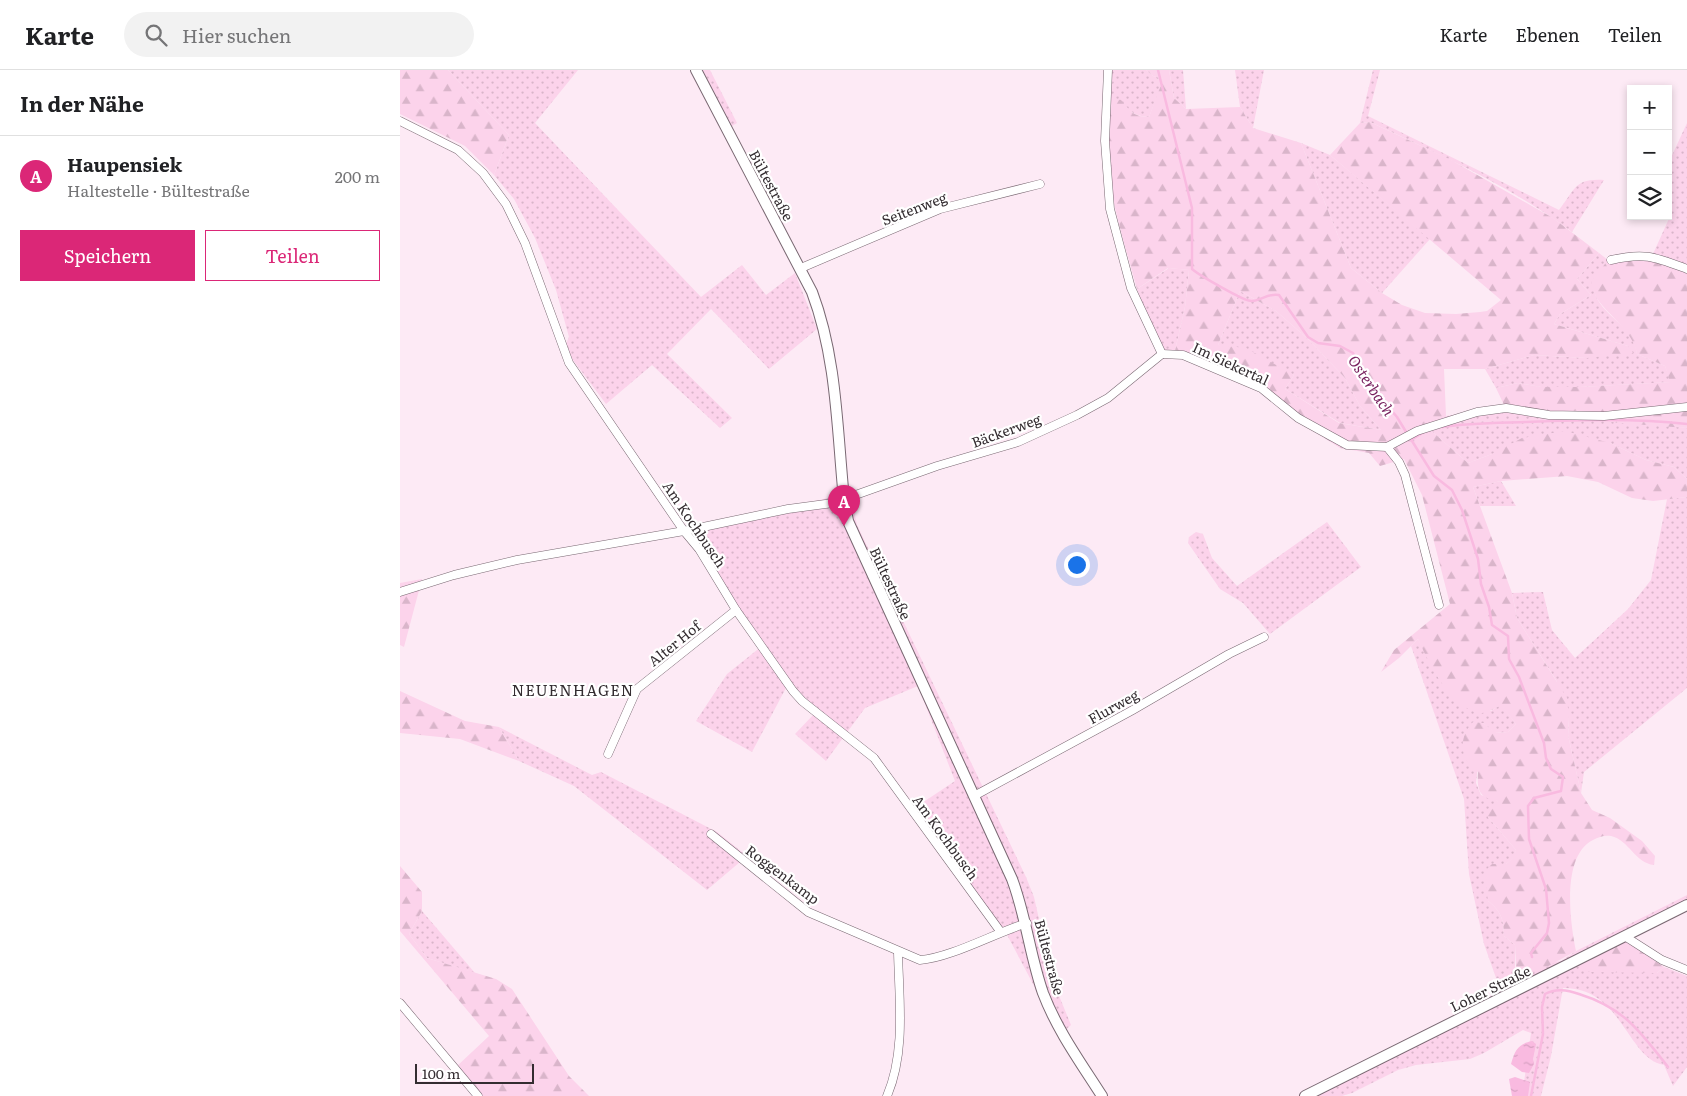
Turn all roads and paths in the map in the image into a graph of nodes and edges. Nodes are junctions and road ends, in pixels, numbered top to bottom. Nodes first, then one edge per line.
1 (696, 70) edge
2 (1108, 70) edge
3 (400, 120) edge
4 (1040, 184) dead end
5 (1611, 260) dead end
6 (801, 268) junction
7 (1687, 269) edge
8 (1162, 354) junction
9 (1687, 407) edge
10 (1387, 447) junction
11 (844, 499) junction
12 (684, 531) junction
13 (400, 592) edge
14 (1439, 605) dead end
15 (736, 610) junction
16 (1264, 637) dead end
17 (608, 754) dead end
18 (974, 796) junction
19 (711, 834) dead end
20 (1687, 905) edge
21 (1027, 923) junction
22 (1000, 931) junction
23 (1626, 937) junction
24 (898, 952) junction
25 (1687, 970) edge
26 (400, 1003) edge
27 (478, 1096) edge
28 (887, 1096) edge
29 (1102, 1096) edge
30 (1305, 1096) edge

1 - 6 street, Bültestraße
2 - 8 street
3 - 12 street, Am Kochbusch
4 - 6 street, Seitenweg
5 - 7 street
6 - 11 street, Bültestraße
8 - 10 street, Im Siekertal
8 - 11 street, Bäckerweg
9 - 10 street
10 - 14 street
11 - 12 street, Bäckerweg
11 - 18 street, Bültestraße
12 - 13 street, Bäckerweg
12 - 15 street, Am Kochbusch
15 - 17 street, Alter Hof
15 - 22 street, Am Kochbusch
16 - 18 street, Flurweg
18 - 21 street, Bültestraße
19 - 24 street, Roggenkamp
20 - 23 street, Loher Straße
21 - 22 street, Roggenkamp
21 - 29 street, Bültestraße
22 - 24 street, Roggenkamp
23 - 25 street
23 - 30 street, Loher Straße
24 - 28 street
26 - 27 street

